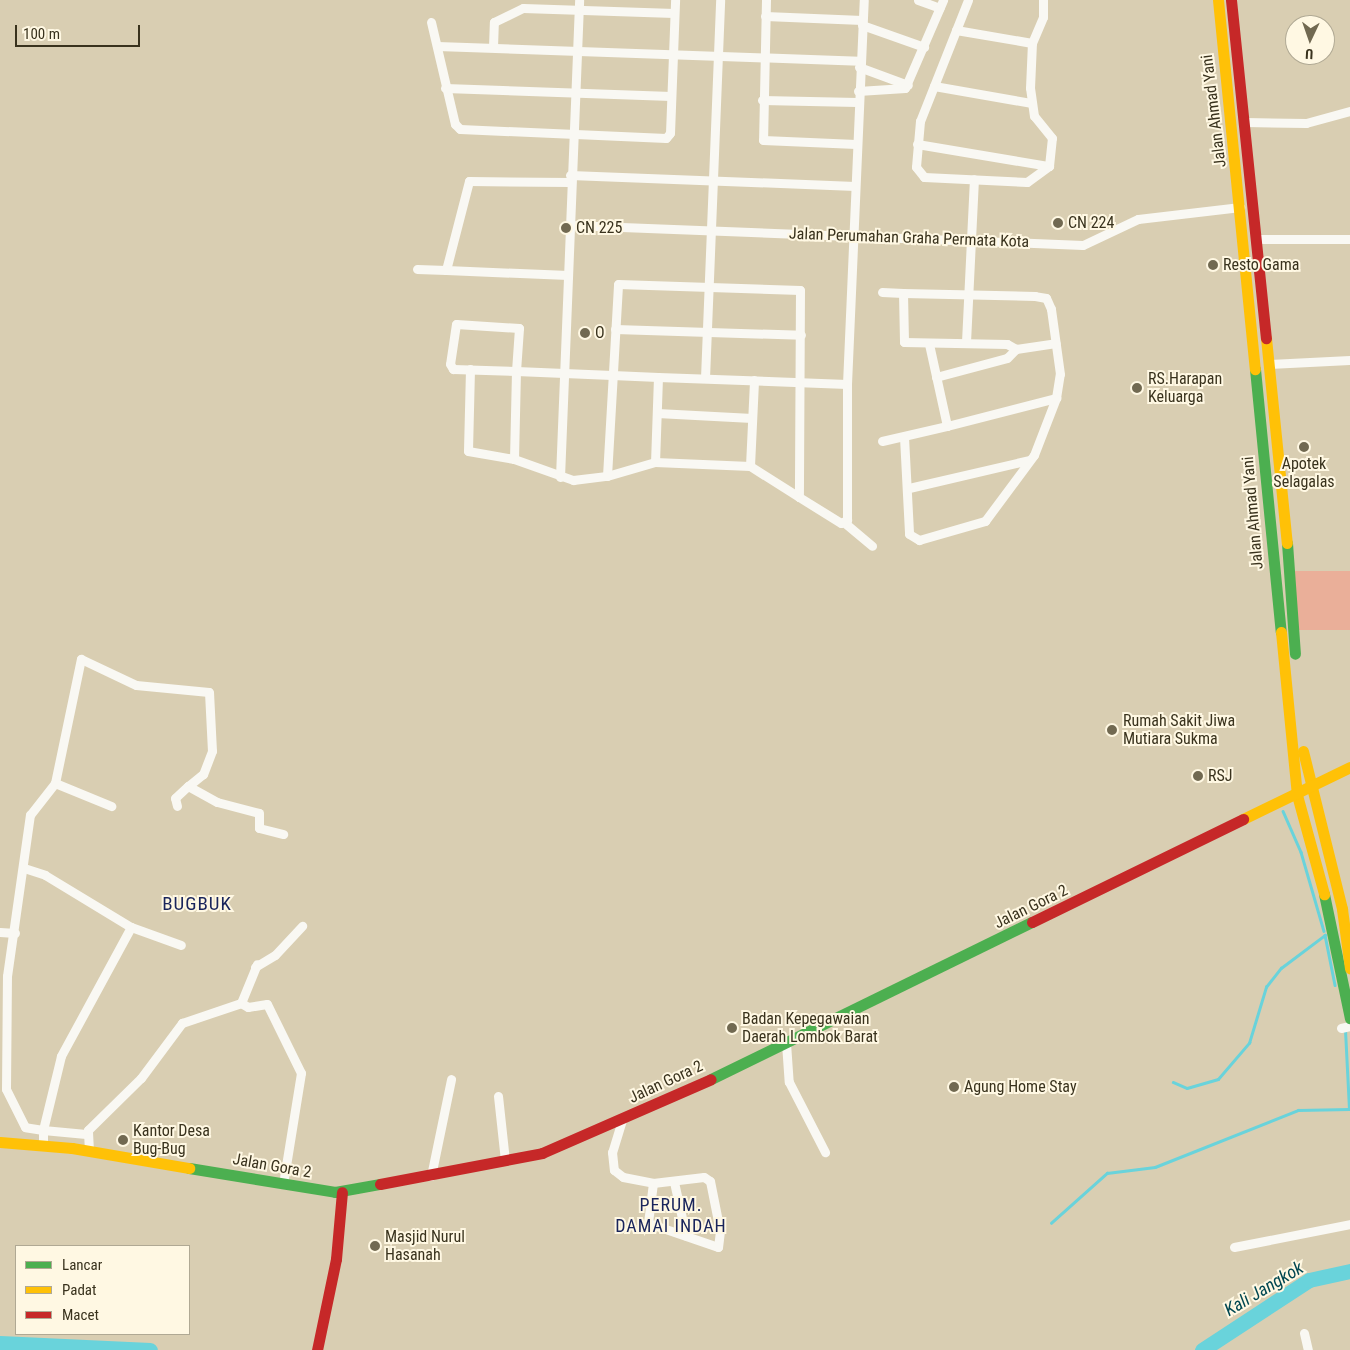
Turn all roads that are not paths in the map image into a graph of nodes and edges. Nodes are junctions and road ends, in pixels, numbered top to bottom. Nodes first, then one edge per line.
1 (675, 0) edge
2 (720, 0) edge
3 (766, 0) edge
4 (864, 0) edge
5 (918, 0) edge
6 (968, 0) edge
7 (1043, 0) edge
8 (1218, 0) edge
9 (1231, 0) edge
10 (942, 4) edge
11 (579, 5) edge
12 (674, 13) junction
13 (765, 16) junction
14 (431, 22) dead end
15 (862, 23) junction
16 (956, 30) junction
17 (1032, 43) junction
18 (437, 46) junction
19 (493, 47) junction
20 (924, 47) junction
21 (577, 51) junction
22 (672, 54) junction
23 (718, 56) junction
24 (763, 58) junction
25 (859, 64) junction
26 (908, 85) junction
27 (934, 86) junction
28 (445, 88) junction
29 (858, 91) junction
30 (575, 92) junction
31 (671, 96) junction
32 (762, 100) junction
33 (857, 102) junction
34 (1031, 103) junction
35 (1350, 111) edge
36 (1245, 122) junction
37 (572, 134) junction
38 (856, 144) junction
39 (918, 144) junction
40 (1049, 166) junction
41 (1250, 166) junction
42 (1237, 169) junction
43 (570, 178) junction
44 (974, 179) junction
45 (715, 180) junction
46 (855, 186) junction
47 (1240, 207) junction
48 (570, 225) junction
49 (712, 230) junction
50 (853, 236) junction
51 (1256, 239) junction
52 (970, 240) junction
53 (1350, 240) edge
54 (417, 269) dead end
55 (446, 270) junction
56 (568, 275) junction
57 (710, 284) junction
58 (882, 292) dead end
59 (903, 293) junction
60 (968, 295) junction
61 (615, 329) junction
62 (707, 332) junction
63 (801, 335) junction
64 (1265, 335) junction
65 (1252, 338) junction
66 (966, 342) junction
67 (1056, 343) junction
68 (929, 344) junction
69 (1016, 349) junction
70 (1266, 350) junction
71 (1255, 355) junction
72 (1350, 360) edge
73 (1268, 364) junction
74 (470, 369) junction
75 (516, 371) junction
76 (564, 373) junction
77 (612, 375) junction
78 (658, 377) junction
79 (936, 377) junction
80 (705, 378) junction
81 (754, 380) junction
82 (800, 382) junction
83 (847, 384) junction
84 (1056, 398) junction
85 (658, 413) junction
86 (752, 418) junction
87 (947, 426) junction
88 (904, 437) junction
89 (882, 441) dead end
90 (514, 459) junction
91 (1029, 460) junction
92 (655, 462) junction
93 (750, 466) junction
94 (607, 476) junction
95 (560, 477) junction
96 (909, 488) junction
97 (799, 496) junction
98 (846, 524) junction
99 (872, 546) dead end
100 (1350, 767) edge
101 (54, 783) junction
102 (188, 786) junction
103 (1309, 788) junction
104 (1297, 795) junction
105 (111, 806) dead end
106 (177, 806) dead end
107 (283, 834) dead end
108 (24, 868) junction
109 (1338, 896) junction
110 (1326, 900) junction
111 (302, 926) dead end
112 (131, 927) junction
113 (0, 932) edge
114 (15, 933) junction
115 (1338, 939) junction
116 (181, 946) dead end
117 (262, 957) dead end
118 (1345, 964) edge
119 (255, 967) junction
120 (241, 1003) junction
121 (1347, 1025) edge
122 (786, 1043) junction
123 (451, 1079) dead end
124 (498, 1096) dead end
125 (622, 1120) junction
126 (43, 1130) junction
127 (86, 1134) junction
128 (0, 1142) edge
129 (43, 1145) junction
130 (89, 1151) junction
131 (825, 1152) dead end
132 (505, 1160) junction
133 (431, 1176) junction
134 (674, 1182) junction
135 (653, 1183) junction
136 (283, 1184) junction
137 (342, 1192) junction
138 (1350, 1224) edge
139 (686, 1236) junction
140 (1234, 1248) dead end
141 (1304, 1333) dead end
142 (317, 1350) edge
143 (1308, 1350) edge

1 - 12 street
2 - 23 street
3 - 13 street
4 - 15 street
5 - 10 street
6 - 16 street
7 - 17 street
8 - 42 main road, Jalan Ahmad Yani
9 - 36 main road
10 - 20 street
11 - 12 street
11 - 19 street
11 - 21 street
12 - 22 street
13 - 15 street
13 - 24 street
14 - 18 street
15 - 20 street
15 - 25 street
16 - 17 street
16 - 27 street
17 - 34 street
18 - 19 street
18 - 28 street
19 - 21 street
20 - 26 street
21 - 22 street
21 - 30 street
22 - 23 street
22 - 31 street
23 - 24 street
23 - 45 street
24 - 25 street
24 - 32 street
25 - 26 street
25 - 29 street
26 - 29 street
27 - 34 street
27 - 39 street
28 - 30 street
28 - 37 street
29 - 33 street
30 - 31 street
30 - 37 street
31 - 37 street
32 - 33 street
32 - 38 street
33 - 38 street
34 - 40 street
35 - 36 street
36 - 41 main road
37 - 43 street
38 - 46 street
39 - 40 street
39 - 44 street
40 - 44 street
41 - 42 main road
41 - 51 main road
42 - 47 main road, Jalan Ahmad Yani
43 - 45 street
43 - 48 street
43 - 55 street
44 - 52 street
45 - 46 street
45 - 49 street
46 - 50 street
47 - 52 street, Jalan Perumahan Graha Permata Kota
47 - 65 main road, Jalan Ahmad Yani
48 - 49 street, Jalan Perumahan Graha Permata Kota
48 - 56 street
49 - 50 street, Jalan Perumahan Graha Permata Kota
49 - 57 street
50 - 52 street, Jalan Perumahan Graha Permata Kota
50 - 83 street
51 - 53 street
51 - 64 main road
52 - 60 street
54 - 55 street
55 - 56 street
56 - 76 street
57 - 61 street
57 - 62 street
57 - 63 street
58 - 59 street
59 - 60 street
59 - 68 street
60 - 66 street
60 - 67 street
61 - 62 street
61 - 77 street
62 - 63 street
62 - 80 street
63 - 82 street
64 - 65 main road
64 - 70 main road
65 - 71 main road, Jalan Ahmad Yani
66 - 68 street
66 - 69 street
67 - 69 street
67 - 84 street
68 - 79 street
69 - 79 street
70 - 71 main road
70 - 73 main road
71 - 104 main road, Jalan Ahmad Yani
72 - 73 street
73 - 103 main road
74 - 75 street
74 - 75 street
74 - 90 street
75 - 76 street
75 - 90 street
76 - 77 street
76 - 95 street
77 - 78 street
77 - 94 street
78 - 80 street
78 - 85 street
79 - 87 street
80 - 81 street
81 - 82 street
81 - 86 street
82 - 83 street
82 - 97 street
83 - 98 street
84 - 87 street
84 - 91 street
85 - 86 street
85 - 92 street
86 - 93 street
87 - 88 street
88 - 89 street
88 - 96 street
90 - 95 street
91 - 96 street
91 - 96 street
92 - 93 street
92 - 94 street
93 - 97 street
94 - 95 street
97 - 98 street
98 - 99 street
100 - 103 main road, Jalan Gora 2
101 - 102 street
101 - 105 street
101 - 108 street
102 - 106 street
102 - 107 street
103 - 104 main road, Jalan Gora 2
103 - 109 main road
104 - 110 main road, Jalan Ahmad Yani
104 - 122 main road, Jalan Gora 2
108 - 112 street
108 - 114 street
109 - 110 main road
109 - 115 main road
110 - 115 main road, Jalan Ahmad Yani
111 - 119 street
112 - 116 street
112 - 126 street
113 - 114 street
114 - 126 street
115 - 118 main road
117 - 119 street
118 - 121 main road
119 - 120 street
120 - 127 street
120 - 136 street
122 - 125 main road, Jalan Gora 2
122 - 131 street
123 - 133 street
124 - 132 street
125 - 132 main road, Jalan Gora 2
125 - 135 street
126 - 127 street
126 - 129 street
127 - 130 street
128 - 129 main road, Jalan Gora 2
129 - 130 main road, Jalan Gora 2
130 - 136 main road, Jalan Gora 2
132 - 133 main road, Jalan Gora 2
133 - 137 main road, Jalan Gora 2
134 - 135 street
134 - 139 street
134 - 139 street
135 - 139 street
136 - 137 main road, Jalan Gora 2
137 - 142 main road
138 - 140 street
141 - 143 street

